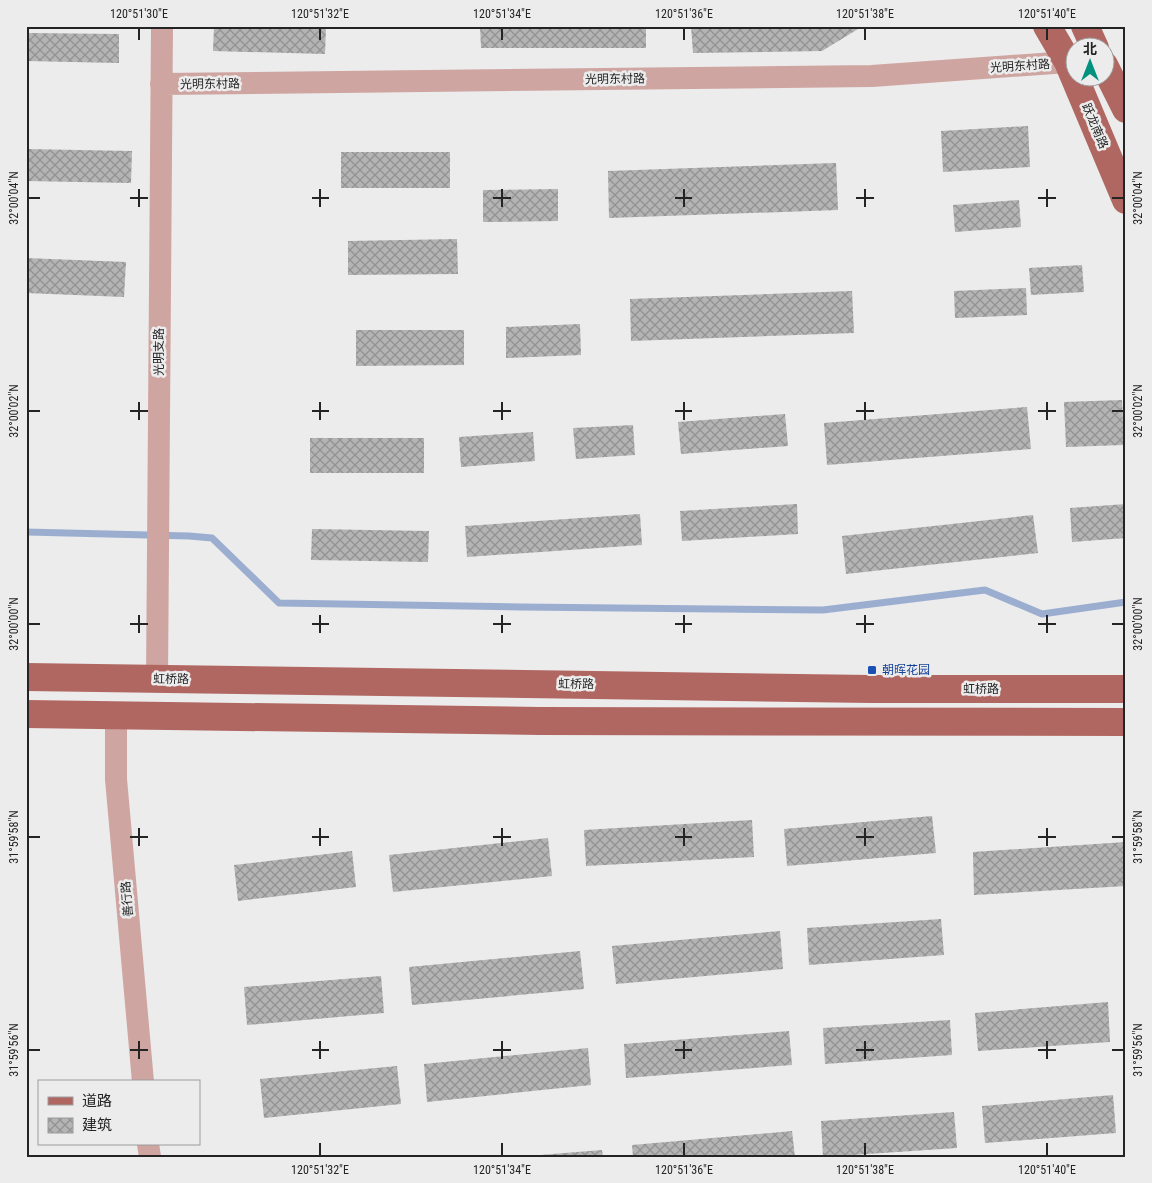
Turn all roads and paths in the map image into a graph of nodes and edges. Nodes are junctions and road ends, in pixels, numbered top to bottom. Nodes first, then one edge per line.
1 (162, 26) edge
2 (1047, 26) edge
3 (1085, 26) edge
4 (1091, 38) edge
5 (1064, 55) edge
6 (1064, 62) edge
7 (161, 84) junction
8 (1114, 85) edge
9 (1079, 88) edge
10 (1126, 109) edge
11 (1126, 200) edge
12 (26, 677) edge
13 (157, 678) junction
14 (1126, 689) edge
15 (26, 714) edge
16 (116, 715) junction
17 (1126, 722) edge
18 (143, 1080) edge

1 - 7 street, 光明支路
2 - 5 main road, 跃龙南路
3 - 4 main road
6 - 7 street, 光明东村路
7 - 13 street, 光明支路
8 - 10 main road
9 - 11 main road, 跃龙南路
12 - 13 main road, 虹桥路
13 - 14 main road, 虹桥路
15 - 16 main road
16 - 17 main road
16 - 18 street, 善行路

